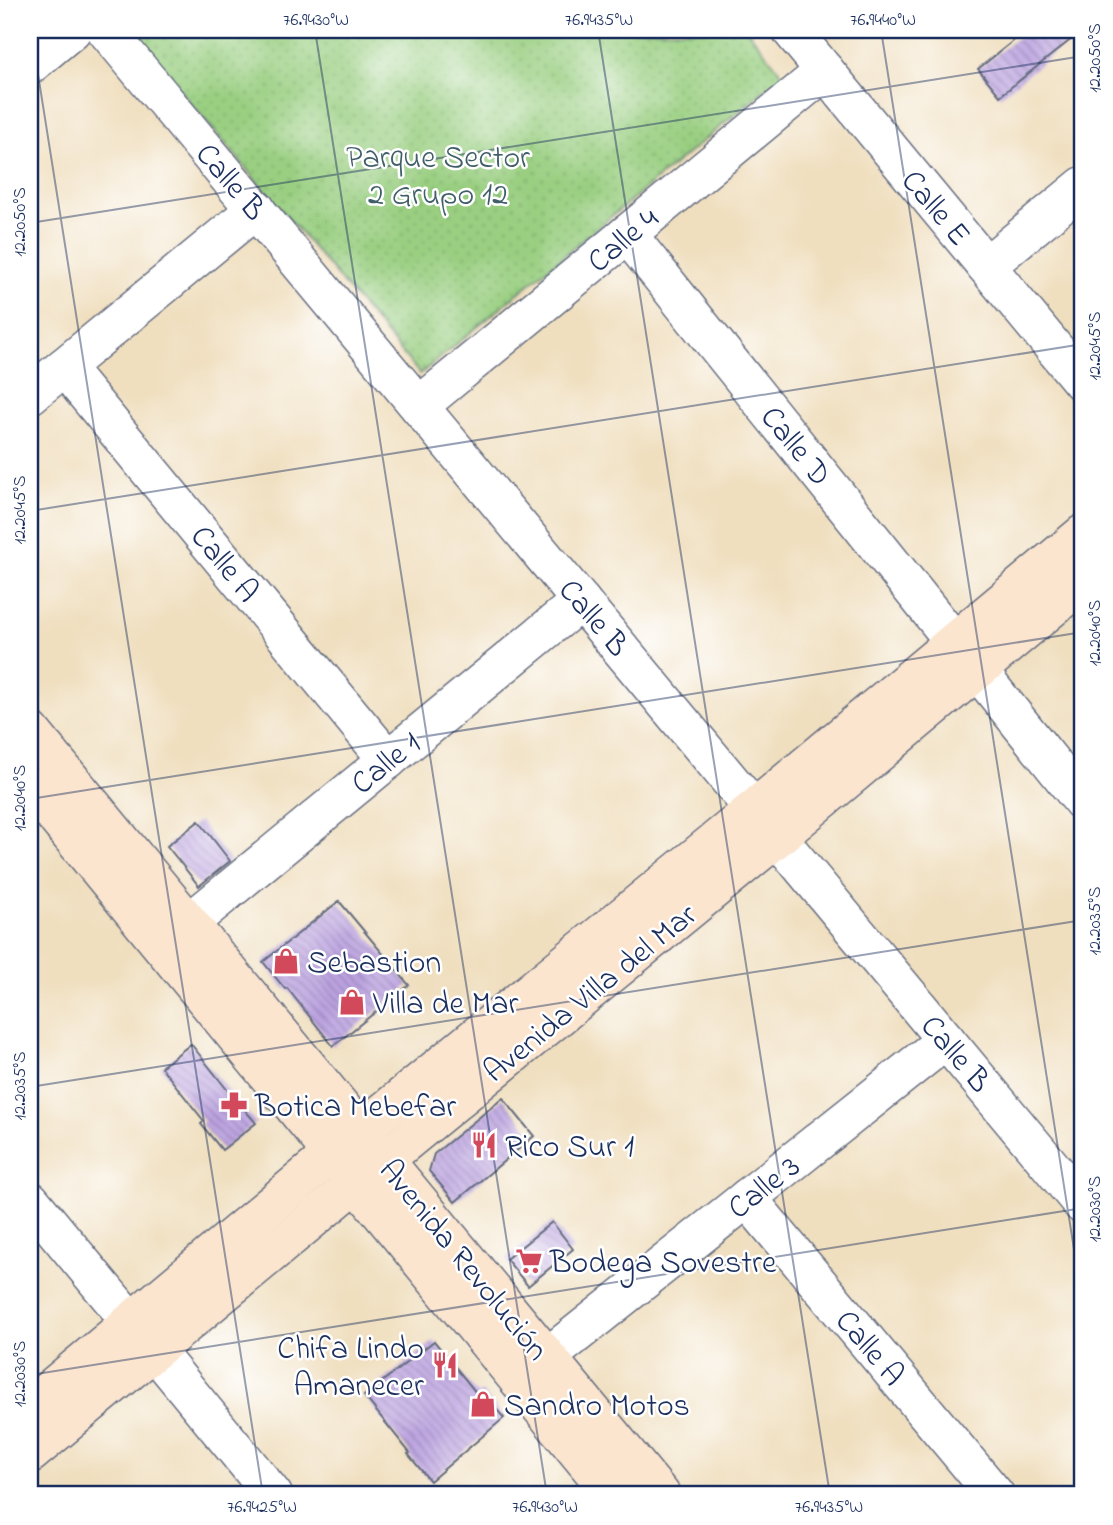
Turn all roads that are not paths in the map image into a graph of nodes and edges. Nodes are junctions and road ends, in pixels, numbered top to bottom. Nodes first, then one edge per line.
1 (72, 30) edge
2 (106, 30) edge
3 (790, 30) edge
4 (30, 65) edge
5 (825, 71) junction
6 (1083, 186) edge
7 (256, 209) junction
8 (627, 234) junction
9 (986, 266) junction
10 (64, 367) junction
11 (1083, 383) edge
12 (30, 395) edge
13 (419, 406) junction
14 (1083, 534) edge
15 (1083, 582) edge
16 (581, 601) junction
17 (966, 656) junction
18 (30, 730) edge
19 (388, 760) junction
20 (30, 786) edge
21 (1083, 802) edge
22 (766, 823) junction
23 (189, 923) junction
24 (946, 1040) junction
25 (358, 1157) junction
26 (747, 1198) junction
27 (30, 1200) edge
28 (1083, 1205) edge
29 (143, 1336) junction
30 (546, 1358) junction
31 (30, 1406) edge
32 (30, 1454) edge
33 (273, 1495) edge
34 (613, 1495) edge
35 (661, 1495) edge
36 (995, 1495) edge

1 - 4 street
2 - 7 street, Calle B
3 - 5 street, Calle E
5 - 8 street, Calle 4
5 - 9 street, Calle E
6 - 9 street
7 - 10 street
7 - 13 street, Calle B
8 - 13 street, Calle 4
8 - 17 street, Calle D
9 - 11 street, Calle E
10 - 12 street
10 - 19 street, Calle A
13 - 16 street, Calle B
14 - 17 main road, Avenida Villa del Mar
15 - 17 main road, Avenida Villa del Mar
16 - 19 street, Calle 1
16 - 22 street, Calle B
17 - 21 street, Calle D
17 - 22 main road, Avenida Villa del Mar
18 - 23 main road, Avenida Revolución
19 - 23 street, Calle 1
20 - 25 main road, Avenida Revolución
22 - 24 street, Calle B
22 - 25 main road, Avenida Villa del Mar
23 - 25 main road, Avenida Revolución
24 - 26 street, Calle 3
24 - 28 street, Calle B
25 - 29 main road, Avenida Villa del Mar
25 - 30 main road, Avenida Revolución
25 - 34 main road, Avenida Revolución
26 - 30 street, Calle 3
26 - 36 street, Calle A
27 - 29 street
29 - 31 main road, Avenida Villa del Mar
29 - 32 main road, Avenida Villa del Mar
29 - 33 street
30 - 35 main road, Avenida Revolución

